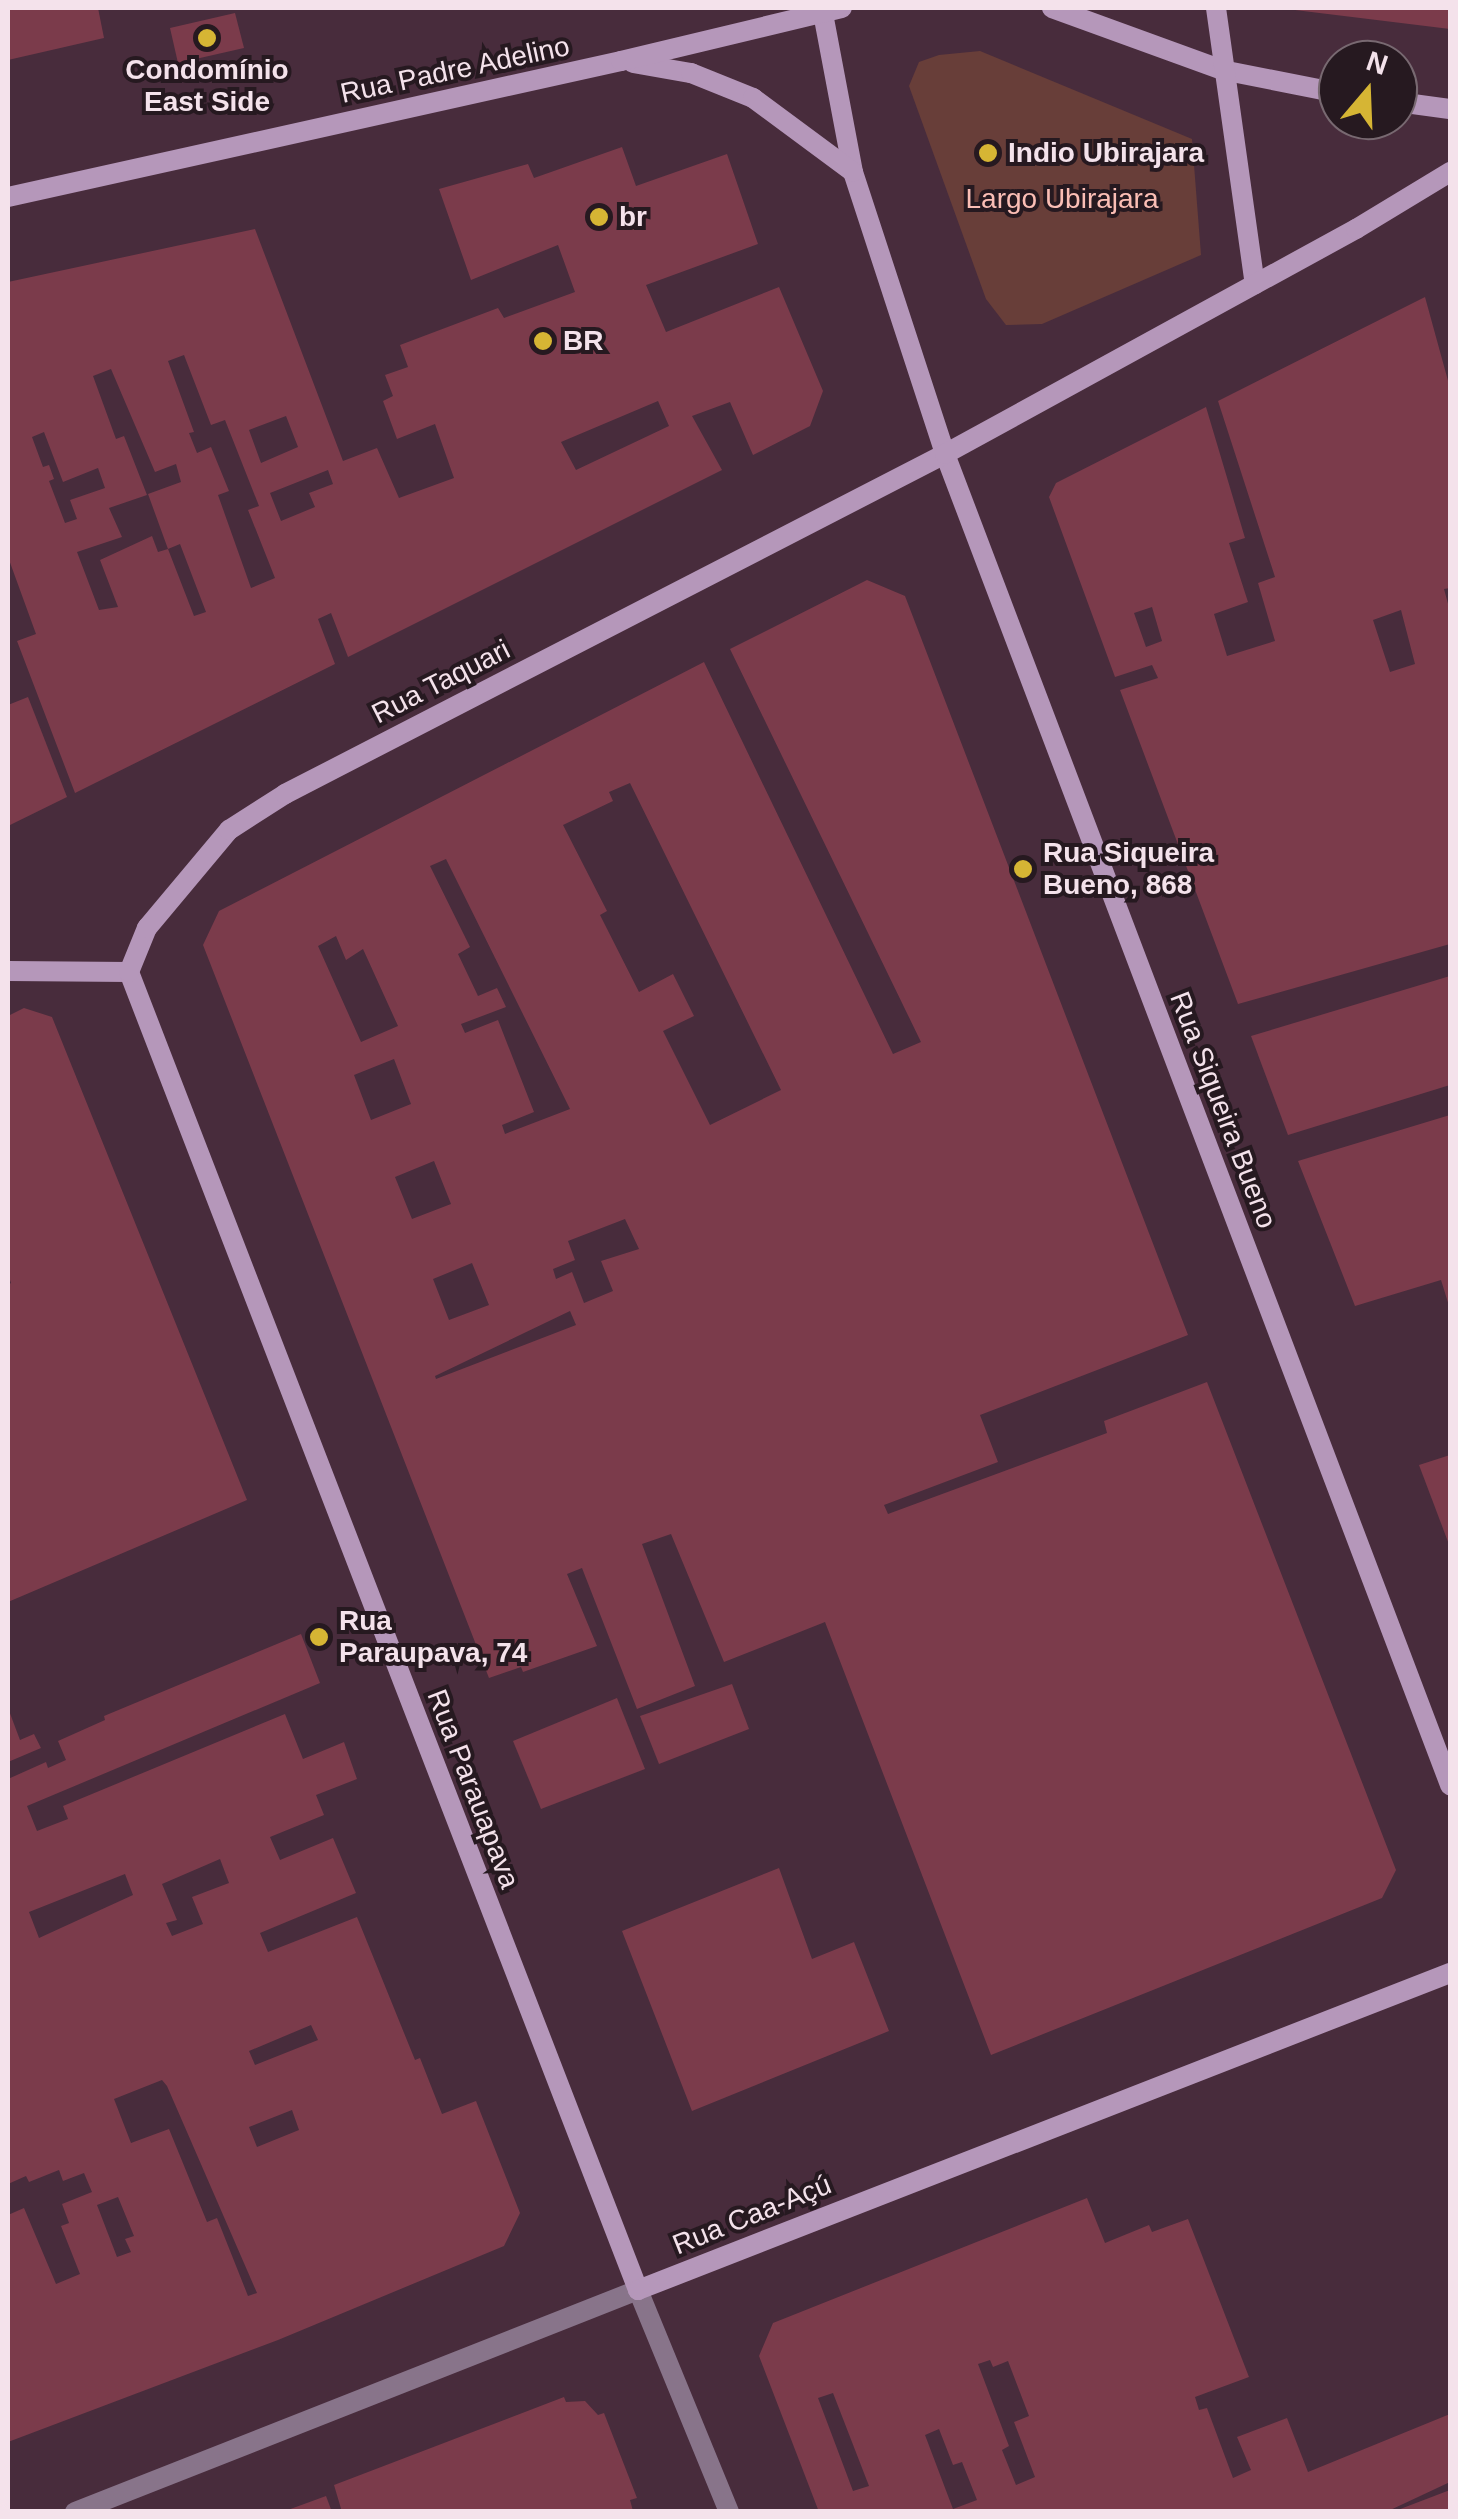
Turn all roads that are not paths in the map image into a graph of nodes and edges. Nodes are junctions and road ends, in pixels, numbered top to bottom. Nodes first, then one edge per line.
1 (1052, 8) edge
2 (1216, 8) edge
3 (829, 9) edge
4 (1081, 12) edge
5 (622, 62) junction
6 (1222, 70) junction
7 (1318, 89) edge
8 (1418, 105) edge
9 (1450, 109) edge
10 (853, 172) junction
11 (1450, 172) edge
12 (8, 197) edge
13 (1255, 284) junction
14 (945, 454) junction
15 (8, 971) edge
16 (129, 972) junction
17 (1450, 1786) edge
18 (1450, 1973) edge
19 (638, 2290) junction
20 (74, 2512) edge
21 (729, 2512) edge

1 - 4 main road
2 - 6 main road
3 - 5 main road, Rua Padre Adelino
3 - 10 main road
4 - 6 main road
5 - 10 main road, Rua Padre Adelino
5 - 12 main road, Rua Padre Adelino
6 - 7 main road
6 - 13 main road
8 - 9 main road
10 - 14 main road
11 - 13 main road
13 - 14 main road
14 - 16 main road, Rua Taquari
14 - 17 main road, Rua Siqueira Bueno
15 - 16 main road
16 - 19 main road, Rua Parauapava
18 - 19 main road, Rua Caa-Açú
19 - 20 street, Rua Caa-Açú
19 - 21 street, Rua Parauapava

